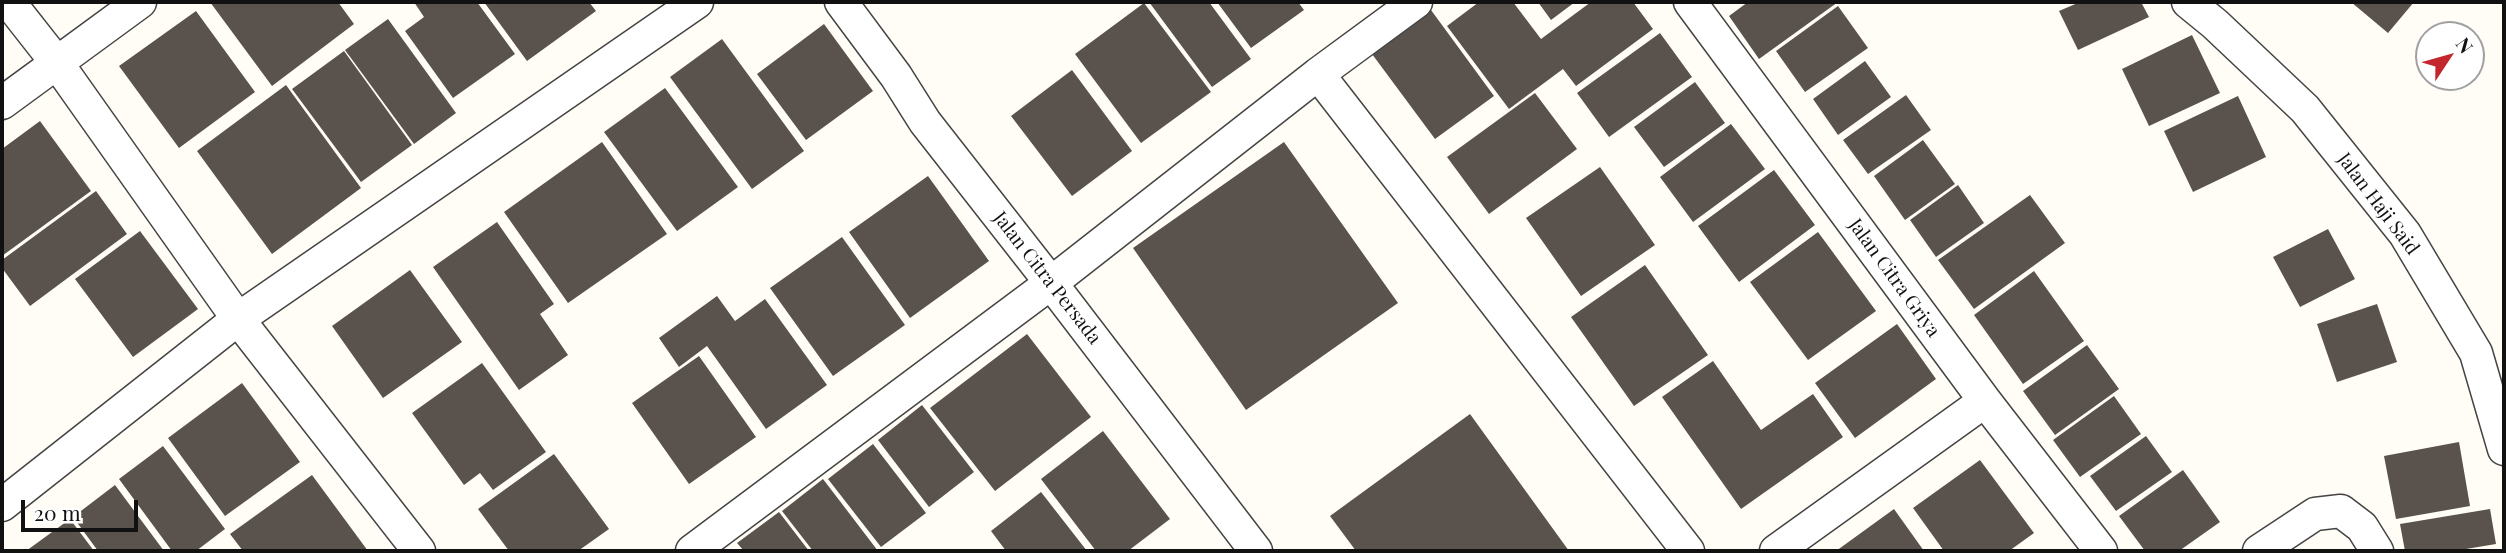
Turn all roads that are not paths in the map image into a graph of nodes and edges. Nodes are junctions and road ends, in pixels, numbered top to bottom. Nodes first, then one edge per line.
1 (9, 2) edge
2 (139, 2) edge
3 (697, 2) edge
4 (841, 2) edge
5 (1416, 2) edge
6 (1690, 2) edge
7 (2188, 2) edge
8 (57, 63) junction
9 (1318, 74) junction
10 (2, 103) edge
11 (1051, 283) junction
12 (238, 319) junction
13 (1986, 401) junction
14 (2504, 449) edge
15 (2, 505) edge
16 (1242, 546) edge
17 (419, 551) edge
18 (692, 551) edge
19 (1688, 551) edge
20 (1776, 551) edge
21 (2101, 551) edge
22 (2259, 551) edge
23 (2377, 551) edge

1 - 8 street
2 - 8 street
3 - 12 street
4 - 11 street, Jalan Citra Persada
5 - 9 street
6 - 13 street, Jalan Citra Griya
7 - 14 street, Jalan Haji Said
8 - 10 street
8 - 12 street
9 - 11 street
9 - 19 street
11 - 16 street, Jalan Citra Persada
11 - 18 street
12 - 15 street
12 - 17 street
13 - 20 street
13 - 21 street, Jalan Citra Griya
22 - 23 street

